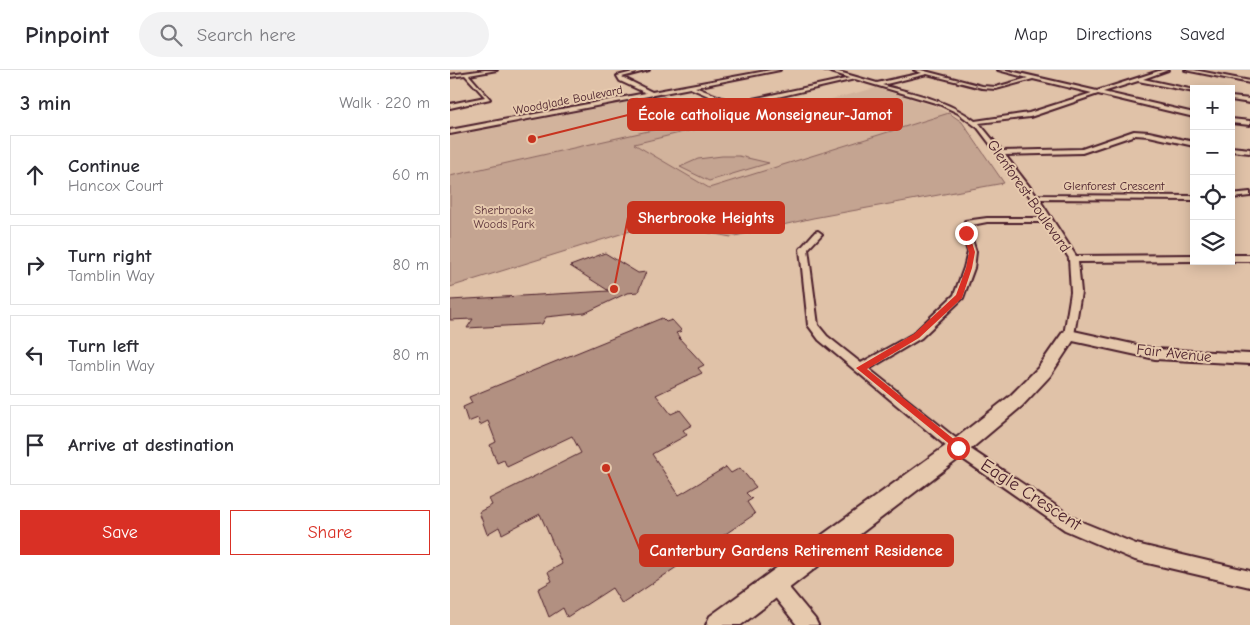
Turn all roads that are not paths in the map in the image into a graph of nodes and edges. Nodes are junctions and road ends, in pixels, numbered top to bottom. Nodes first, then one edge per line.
1 (495, 70) edge
2 (647, 70) edge
3 (778, 70) edge
4 (827, 70) edge
5 (916, 70) edge
6 (1000, 70) edge
7 (1166, 70) edge
8 (1186, 70) edge
9 (928, 73) junction
10 (466, 74) junction
11 (450, 76) edge
12 (855, 78) junction
13 (1034, 78) junction
14 (1139, 80) junction
15 (1250, 82) edge
16 (877, 85) junction
17 (691, 86) junction
18 (1190, 90) edge
19 (1096, 93) junction
20 (651, 94) junction
21 (1235, 98) edge
22 (1250, 100) edge
23 (450, 106) edge
24 (1190, 114) edge
25 (1235, 121) edge
26 (976, 122) junction
27 (1250, 123) edge
28 (450, 132) edge
29 (1190, 143) edge
30 (1235, 149) edge
31 (1250, 151) edge
32 (1001, 153) junction
33 (1250, 194) edge
34 (1235, 196) edge
35 (1034, 197) junction
36 (1190, 198) edge
37 (1048, 220) junction
38 (818, 234) dead end
39 (1190, 258) edge
40 (1235, 258) edge
41 (1250, 258) edge
42 (1073, 259) junction
43 (1069, 335) junction
44 (1250, 359) edge
45 (861, 368) junction
46 (958, 448) junction
47 (1250, 579) edge
48 (776, 584) junction
49 (719, 625) edge
50 (809, 625) edge

1 - 10 street
2 - 20 street
3 - 17 street, Woodglade Boulevard
4 - 12 street, Glenforest Boulevard
5 - 9 street
6 - 13 street
7 - 14 street
8 - 15 street
9 - 13 street
9 - 16 street
10 - 11 street
10 - 23 street
12 - 16 street, Glenforest Boulevard
12 - 17 street
13 - 19 street
14 - 18 street
14 - 19 street
16 - 26 street, Glenforest Boulevard
17 - 20 street, Woodglade Boulevard
19 - 24 street
19 - 26 street
20 - 28 street, Woodglade Boulevard
21 - 22 street
25 - 27 street
26 - 32 street, Glenforest Boulevard
29 - 32 street
30 - 31 street
32 - 35 street, Glenforest Boulevard
33 - 34 street
35 - 36 street, Glenforest Crescent
35 - 37 street, Glenforest Boulevard
37 - 42 street, Glenforest Boulevard
37 - 45 street
38 - 45 street, Eagle Crescent
39 - 42 street
40 - 41 street
42 - 43 street, Glenforest Boulevard
43 - 44 street, Fair Avenue
43 - 46 street, Glenforest Boulevard
45 - 46 street, Eagle Crescent
46 - 47 street, Eagle Crescent
46 - 48 street, Glenforest Boulevard
48 - 49 street, Glenforest Boulevard
48 - 50 street

